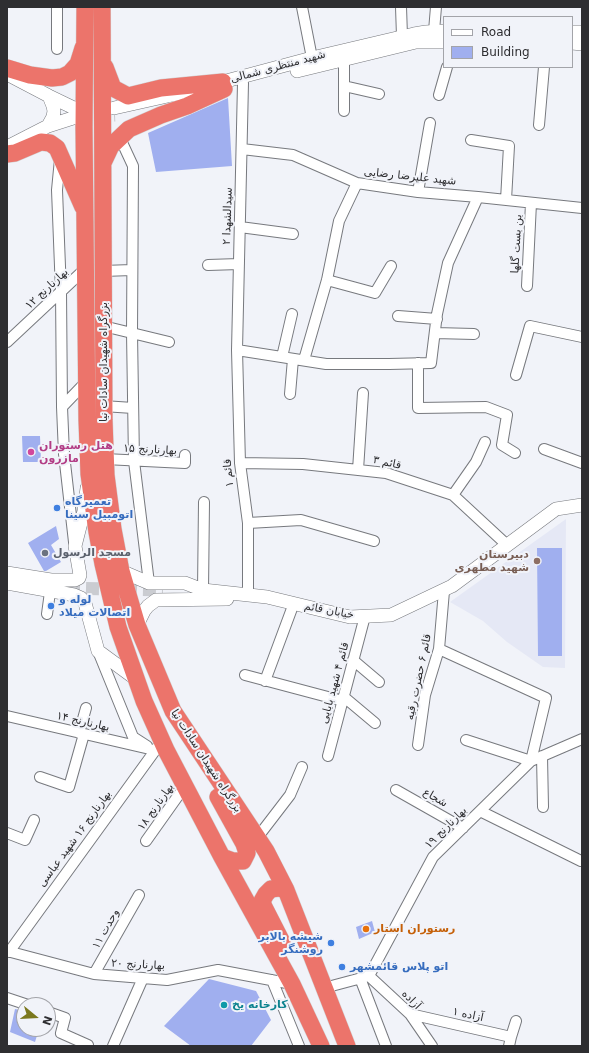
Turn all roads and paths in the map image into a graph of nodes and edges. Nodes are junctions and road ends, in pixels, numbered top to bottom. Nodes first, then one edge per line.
1 (58, 7) edge
2 (85, 7) edge
3 (102, 7) edge
4 (302, 7) edge
5 (402, 7) edge
6 (436, 7) edge
7 (439, 31) edge
8 (402, 36) junction
9 (85, 40) junction
10 (443, 42) edge
11 (57, 49) dead end
12 (312, 58) junction
13 (102, 59) junction
14 (344, 60) junction
15 (7, 68) edge
16 (447, 68) edge
17 (544, 68) edge
18 (7, 74) edge
19 (243, 83) junction
20 (224, 85) junction
21 (344, 86) junction
22 (380, 94) dead end
23 (439, 95) dead end
24 (49, 96) junction
25 (114, 111) tunnel mouth
26 (344, 111) dead end
27 (430, 123) dead end
28 (48, 126) junction
29 (539, 126) dead end
30 (120, 138) junction
31 (471, 140) dead end
32 (7, 147) edge
33 (242, 149) junction
34 (7, 154) edge
35 (60, 157) junction
36 (102, 165) junction
37 (357, 183) junction
38 (418, 192) junction
39 (478, 196) junction
40 (506, 200) junction
41 (531, 203) junction
42 (582, 208) edge
43 (85, 210) junction
44 (240, 227) junction
45 (293, 234) dead end
46 (239, 264) junction
47 (208, 265) dead end
48 (391, 266) dead end
49 (85, 269) junction
50 (132, 270) junction
51 (103, 271) junction
52 (327, 280) junction
53 (528, 286) dead end
54 (61, 292) junction
55 (292, 314) dead end
56 (398, 316) dead end
57 (437, 319) junction
58 (103, 326) junction
59 (132, 333) junction
60 (435, 333) junction
61 (474, 334) dead end
62 (582, 338) edge
63 (7, 342) edge
64 (169, 342) dead end
65 (236, 350) junction
66 (282, 357) junction
67 (293, 359) junction
68 (304, 360) junction
69 (418, 363) junction
70 (516, 375) dead end
71 (86, 382) junction
72 (363, 393) dead end
73 (290, 394) dead end
74 (104, 406) junction
75 (62, 407) junction
76 (133, 408) junction
77 (485, 442) dead end
78 (544, 449) dead end
79 (515, 453) dead end
80 (185, 455) dead end
81 (105, 460) junction
82 (134, 461) junction
83 (240, 463) junction
84 (582, 463) edge
85 (358, 470) junction
86 (89, 474) junction
87 (453, 495) junction
88 (204, 502) dead end
89 (582, 505) edge
90 (248, 523) junction
91 (374, 541) dead end
92 (506, 545) junction
93 (75, 546) junction
94 (122, 571) junction
95 (7, 573) edge
96 (7, 583) edge
97 (149, 583) junction
98 (50, 586) junction
99 (163, 590) tunnel mouth
100 (203, 590) junction
101 (444, 590) junction
102 (248, 594) junction
103 (294, 603) junction
104 (48, 614) dead end
105 (365, 616) junction
106 (137, 625) junction
107 (439, 649) junction
108 (98, 651) junction
109 (354, 660) junction
110 (245, 675) dead end
111 (136, 679) junction
112 (265, 681) junction
113 (379, 682) dead end
114 (343, 699) junction
115 (86, 708) dead end
116 (7, 716) edge
117 (375, 723) dead end
118 (82, 734) junction
119 (189, 735) junction
120 (582, 739) edge
121 (466, 740) dead end
122 (418, 745) dead end
123 (158, 746) junction
124 (328, 756) dead end
125 (542, 756) junction
126 (532, 761) junction
127 (302, 767) dead end
128 (40, 777) dead end
129 (185, 786) junction
130 (396, 790) dead end
131 (543, 807) dead end
132 (480, 811) junction
133 (34, 820) dead end
134 (463, 828) junction
135 (7, 833) edge
136 (257, 838) junction
137 (146, 841) dead end
138 (222, 857) junction
139 (581, 861) dead end
140 (286, 890) junction
141 (139, 895) dead end
142 (8, 951) edge
143 (94, 974) junction
144 (364, 977) junction
145 (143, 978) junction
146 (272, 980) junction
147 (292, 984) junction
148 (324, 988) junction
149 (410, 1014) junction
150 (56, 1015) edge
151 (516, 1021) dead end
152 (510, 1041) edge
153 (88, 1045) edge
154 (114, 1046) edge
155 (299, 1046) edge
156 (322, 1046) edge
157 (347, 1046) edge
158 (386, 1046) edge
159 (432, 1046) edge

1 - 11 street
2 - 9 highway, بزرگراه شهیدان سادات نیا
3 - 13 highway, بزرگراه شهیدان سادات نیا
4 - 12 street
5 - 8 street
6 - 7 street
7 - 8 main road, شهید منتظری شمالی
8 - 12 main road, شهید منتظری شمالی
9 - 15 highway
9 - 43 highway, بزرگراه شهیدان سادات نیا
10 - 14 main road, شهید منتظری شمالی
12 - 20 main road, شهید منتظری شمالی
13 - 20 highway
13 - 36 highway, بزرگراه شهیدان سادات نیا
14 - 19 main road, شهید منتظری شمالی
14 - 21 street
16 - 23 street
17 - 29 street
18 - 24 main road
19 - 20 main road, شهید منتظری شمالی
19 - 33 street, سیدالشهدا ۲
20 - 25 main road, شهید منتظری شمالی
20 - 30 highway
21 - 22 street
21 - 26 street
24 - 28 main road
24 - 28 main road
27 - 38 street
28 - 32 main road
30 - 36 highway
30 - 50 street
31 - 40 street
33 - 37 street, شهید علیرضا رضایی
33 - 44 street, سیدالشهدا ۲
34 - 35 highway
35 - 43 highway
35 - 54 street
36 - 51 highway, بزرگراه شهیدان سادات نیا
37 - 38 street, شهید علیرضا رضایی
37 - 52 street
38 - 39 street, شهید علیرضا رضایی
39 - 40 street, شهید علیرضا رضایی
39 - 57 street
40 - 41 street, شهید علیرضا رضایی
41 - 42 street, شهید علیرضا رضایی
41 - 53 street, بن بست گلها
43 - 49 highway, بزرگراه شهیدان سادات نیا
44 - 45 street
44 - 46 street, سیدالشهدا ۲
46 - 47 street
46 - 65 street, سیدالشهدا ۲
48 - 52 street
49 - 54 street, بهارنارنج ۱۲
49 - 71 highway, بزرگراه شهیدان سادات نیا
50 - 51 street
50 - 59 street
51 - 58 highway, بزرگراه شهیدان سادات نیا
52 - 68 street
54 - 63 street, بهارنارنج ۱۲
54 - 75 street
55 - 66 street
56 - 57 street
57 - 60 street
58 - 59 street
58 - 74 highway, بزرگراه شهیدان سادات نیا
59 - 64 street
59 - 76 street
60 - 61 street
60 - 69 street
62 - 70 street
65 - 66 street
65 - 83 street, قائم ۱
66 - 67 street
67 - 68 street
67 - 73 street
68 - 69 street
69 - 79 street
71 - 75 street
71 - 86 highway, بزرگراه شهیدان سادات نیا
72 - 85 street
74 - 76 street
74 - 81 highway, بزرگراه شهیدان سادات نیا
75 - 93 street
76 - 82 street
77 - 87 street
78 - 84 street
80 - 82 street, بهارنارنج ۱۵
81 - 82 street, بهارنارنج ۱۵
81 - 94 highway, بزرگراه شهیدان سادات نیا
82 - 97 street
83 - 85 street, قائم ۳
83 - 90 street, قائم ۱
85 - 87 street, قائم ۳
86 - 93 main road
86 - 111 highway, بزرگراه شهیدان سادات نیا
87 - 92 street, قائم ۳
88 - 100 street
89 - 92 main road, خیابان قائم
90 - 91 street
90 - 102 street, قائم ۱
92 - 101 main road, خیابان قائم
93 - 98 main road
94 - 97 main road, خیابان قائم
94 - 106 highway, بزرگراه شهیدان سادات نیا
95 - 98 main road
96 - 98 main road
97 - 100 main road, خیابان قائم
98 - 104 street
98 - 108 main road
99 - 100 main road
100 - 102 main road, خیابان قائم
101 - 105 main road, خیابان قائم
101 - 107 street, قائم ۶ حضرت رقیه
102 - 103 main road, خیابان قائم
102 - 106 main road
103 - 105 main road, خیابان قائم
103 - 112 street
105 - 109 street, قائم ۴ شهید بابایی
106 - 119 highway, بزرگراه شهیدان سادات نیا
107 - 122 street, قائم ۶ حضرت رقیه
107 - 126 street
108 - 111 main road
108 - 123 street
109 - 113 street
109 - 114 street, قائم ۴ شهید بابایی
110 - 112 street
111 - 123 highway, بزرگراه شهیدان سادات نیا
112 - 114 street
114 - 117 street
114 - 124 street, قائم ۴ شهید بابایی
115 - 118 street
116 - 118 street, بهارنارنج ۱۴
118 - 123 street, بهارنارنج ۱۴
118 - 128 street
119 - 136 highway, بزرگراه شهیدان سادات نیا
119 - 138 highway
120 - 125 street, بهارنارنج ۱۹
121 - 126 street
123 - 129 highway, بزرگراه شهیدان سادات نیا
123 - 142 street, بهارنارنج ۱۶ شهید عباسی
125 - 126 street, بهارنارنج ۱۹
125 - 131 street
126 - 132 street, بهارنارنج ۱۹
127 - 136 street
129 - 137 street, بهارنارنج ۱۸
129 - 138 highway, بزرگراه شهیدان سادات نیا
130 - 134 street, شجاع
132 - 134 street, بهارنارنج ۱۹
132 - 139 street
133 - 135 street
134 - 144 street, بهارنارنج ۱۹
136 - 140 highway, بزرگراه شهیدان سادات نیا
138 - 147 highway, بزرگراه شهیدان سادات نیا
140 - 148 highway, بزرگراه شهیدان سادات نیا
140 - 156 highway
141 - 143 street, وحدت ۱۱
142 - 143 street, بهارنارنج ۲۰
143 - 145 street, بهارنارنج ۲۰
144 - 148 street
144 - 149 street, آزاده
144 - 158 street
145 - 146 street, بهارنارنج ۲۰
145 - 154 street
146 - 147 street, بهارنارنج ۲۰
146 - 155 street
147 - 156 highway, بزرگراه شهیدان سادات نیا
148 - 157 highway, بزرگراه شهیدان سادات نیا
149 - 152 street, آزاده ۱
149 - 159 street, آزاده
150 - 153 street
151 - 152 street

